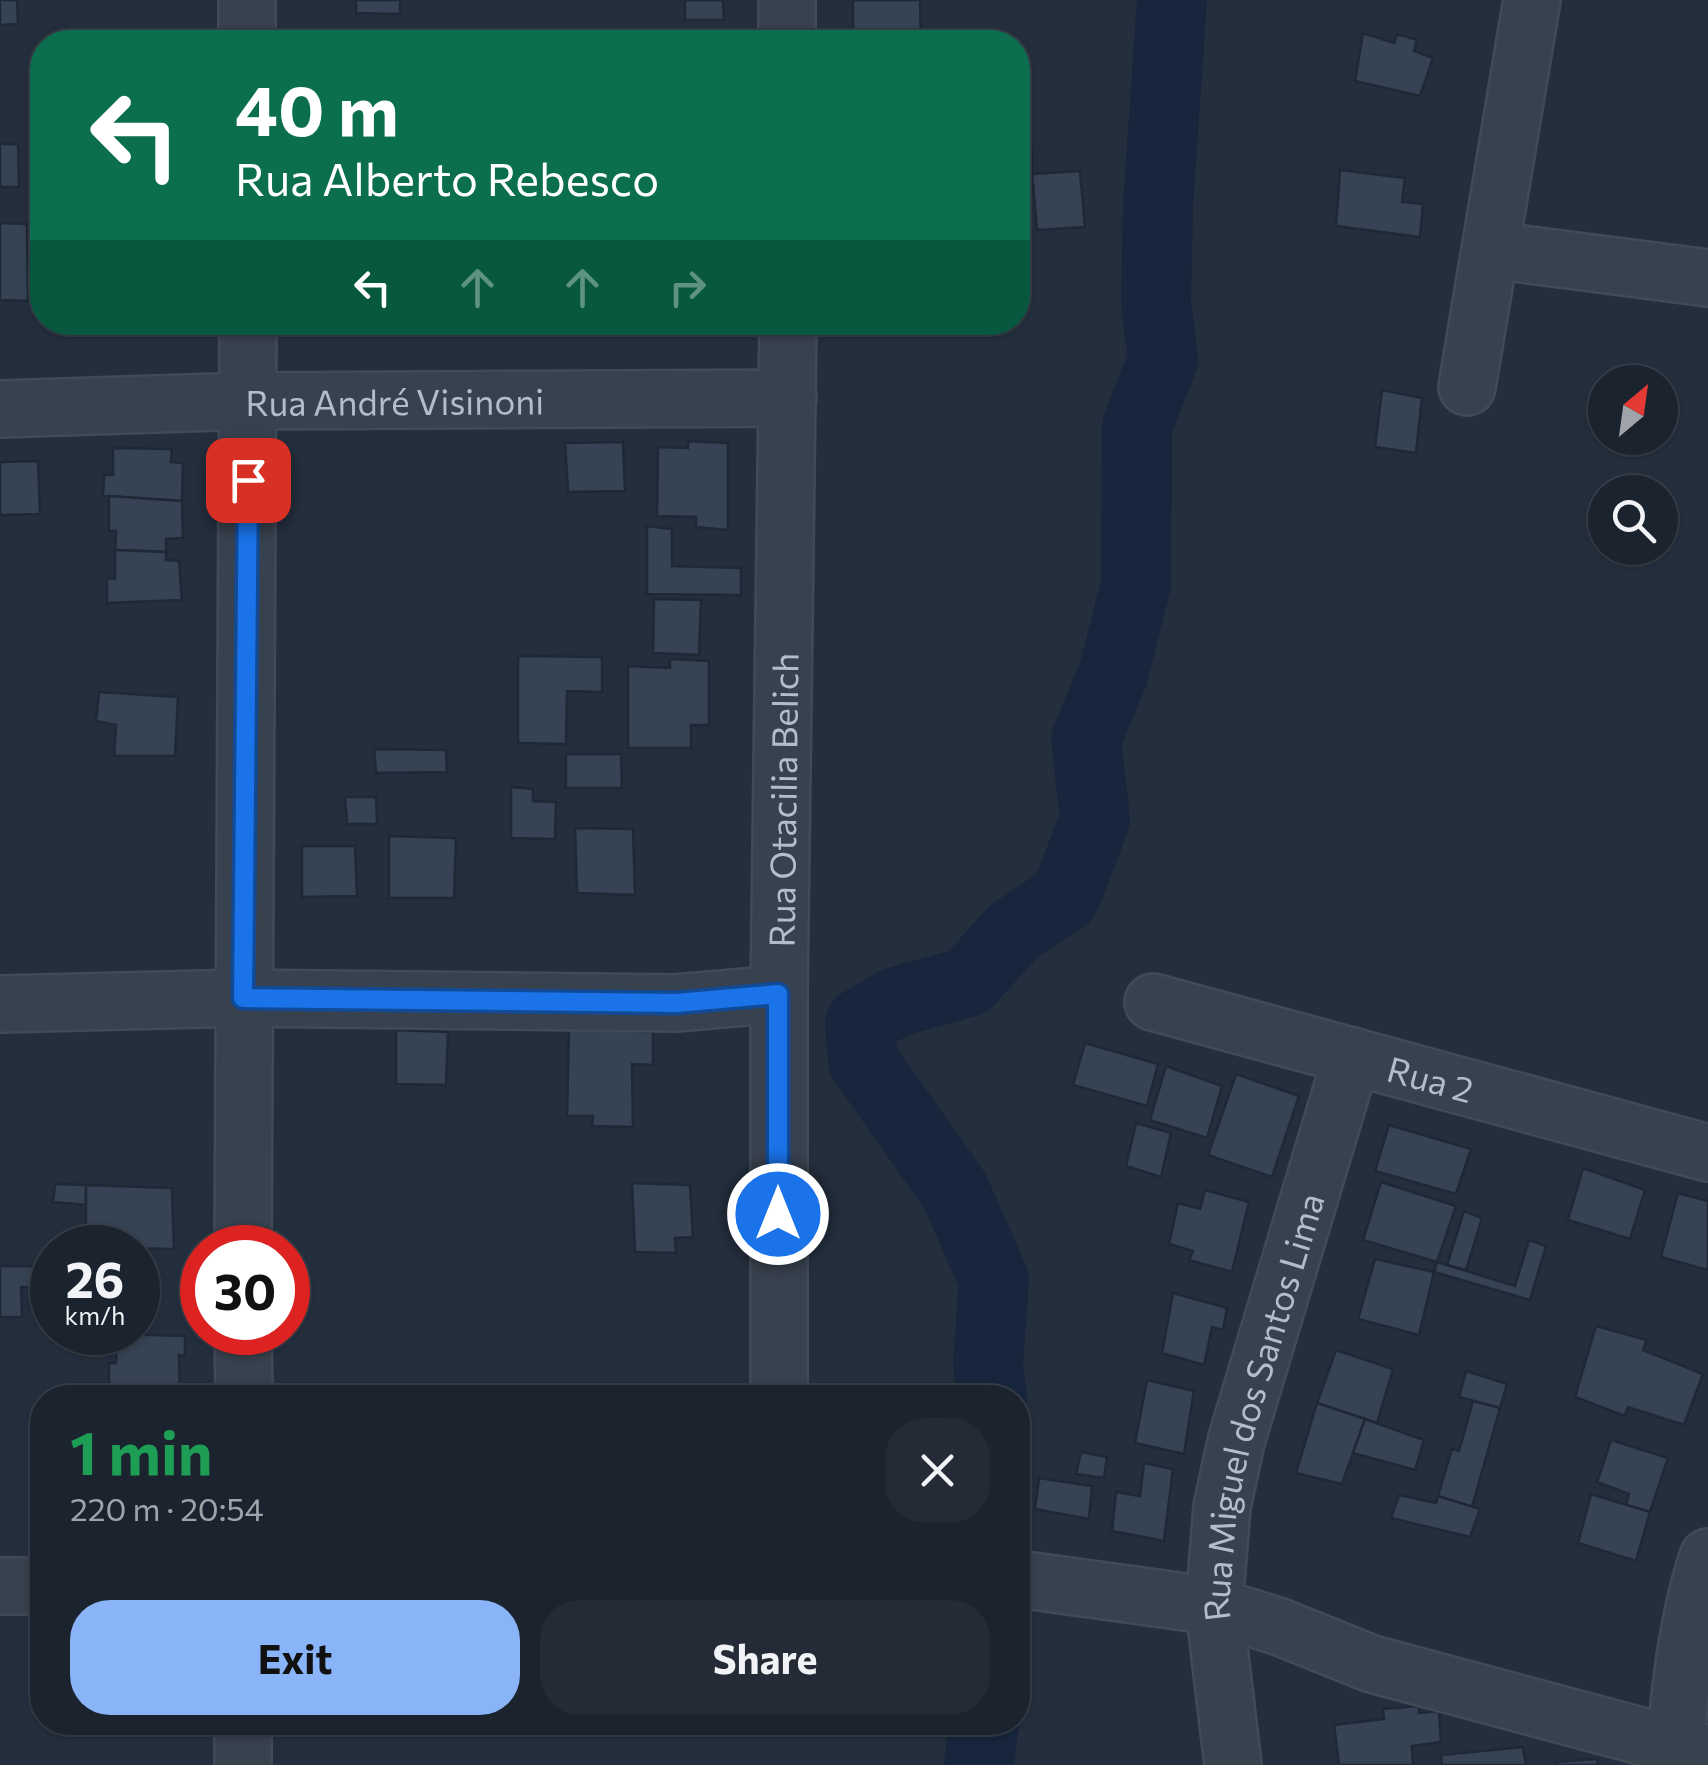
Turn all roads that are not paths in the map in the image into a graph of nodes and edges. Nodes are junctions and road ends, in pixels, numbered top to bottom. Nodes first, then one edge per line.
1 (247, 0) edge
2 (787, 0) edge
3 (1532, 0) edge
4 (247, 30) edge
5 (787, 30) edge
6 (1492, 250) junction
7 (1708, 278) edge
8 (248, 335) edge
9 (788, 335) edge
10 (1468, 387) dead end
11 (788, 398) junction
12 (249, 401) junction
13 (0, 409) edge
14 (778, 994) junction
15 (243, 998) junction
16 (1153, 1002) dead end
17 (0, 1004) edge
18 (1352, 1056) junction
19 (1708, 1153) edge
20 (243, 1225) edge
21 (244, 1355) edge
22 (244, 1385) edge
23 (778, 1385) edge
24 (1708, 1557) edge
25 (1030, 1581) edge
26 (0, 1586) edge
27 (30, 1586) edge
28 (1214, 1606) junction
29 (243, 1735) edge
30 (1686, 1755) edge
31 (242, 1765) edge
32 (1234, 1765) edge

1 - 4 street
2 - 5 street
3 - 6 street
6 - 7 street
6 - 10 street
8 - 12 street
9 - 11 street, Rua Otacilia Belich
11 - 12 street, Rua André Visinoni
11 - 14 street, Rua Otacilia Belich
12 - 13 street, Rua André Visinoni
12 - 15 street
14 - 15 street
14 - 23 street, Rua Otacilia Belich
15 - 17 street
15 - 20 street
16 - 18 street, Rua 2
18 - 19 street, Rua 2
18 - 28 street, Rua Miguel dos Santos Lima
21 - 22 street
24 - 30 street
25 - 28 street
26 - 27 street
28 - 30 street
28 - 32 street, Rua Miguel dos Santos Lima
29 - 31 street

